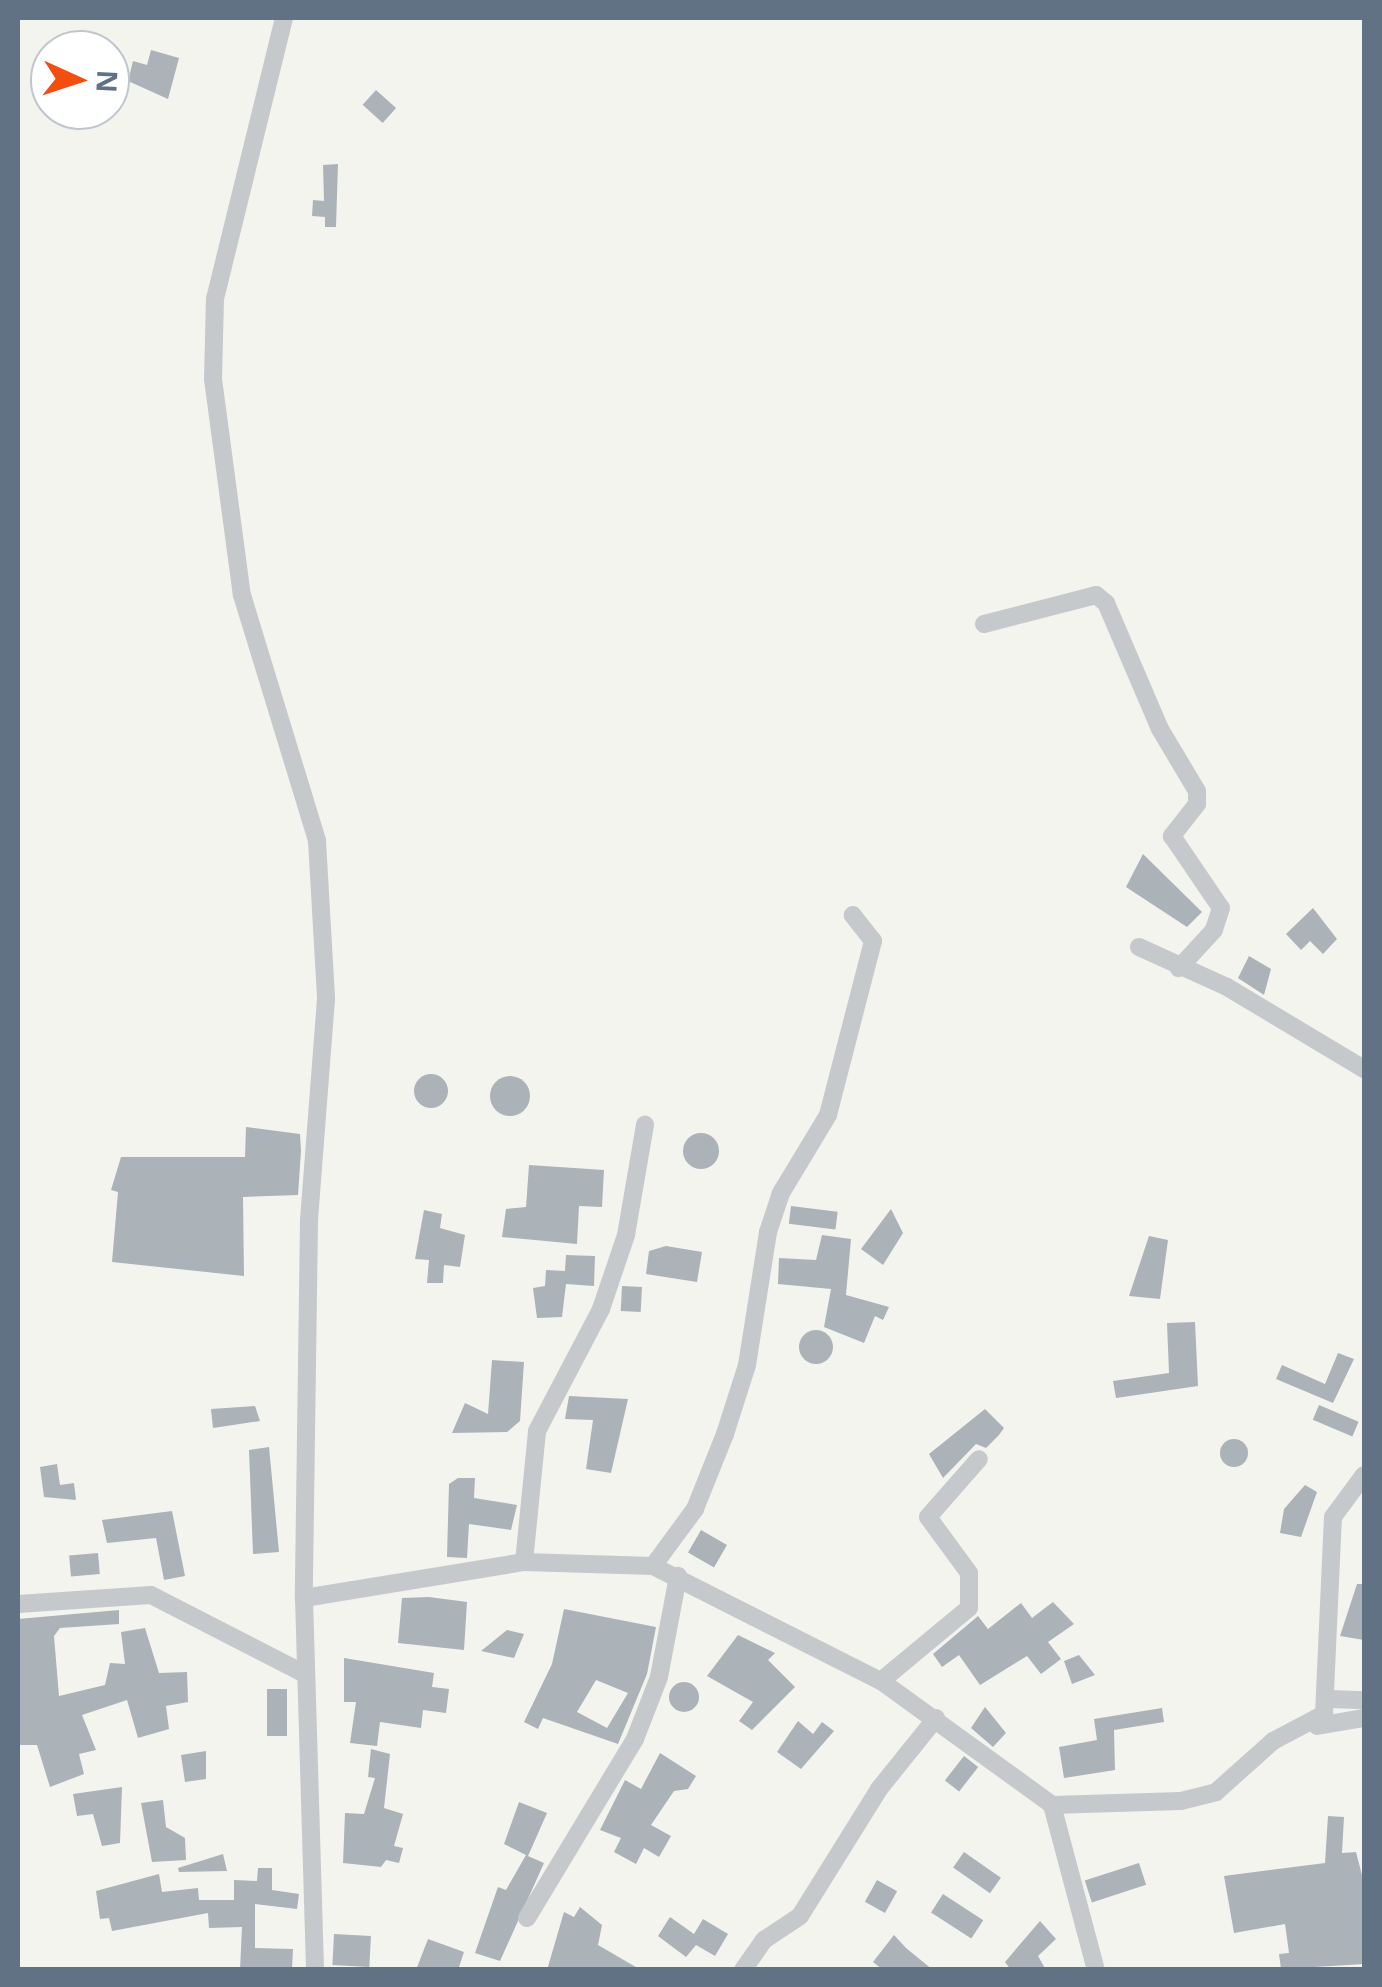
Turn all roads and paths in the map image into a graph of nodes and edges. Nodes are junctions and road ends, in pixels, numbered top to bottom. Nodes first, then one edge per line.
1 (284, 18) edge
2 (984, 624) dead end
3 (853, 915) dead end
4 (1140, 947) dead end
5 (1179, 968) junction
6 (1364, 1069) edge
7 (646, 1124) dead end
8 (979, 1459) dead end
9 (1364, 1475) edge
10 (524, 1562) junction
11 (653, 1566) junction
12 (678, 1576) junction
13 (304, 1598) junction
14 (18, 1604) edge
15 (305, 1674) junction
16 (881, 1681) junction
17 (1330, 1699) junction
18 (1364, 1700) edge
19 (936, 1718) junction
20 (1364, 1718) edge
21 (1307, 1730) junction
22 (1052, 1805) junction
23 (527, 1918) dead end
24 (315, 1970) edge
25 (743, 1970) edge
26 (1096, 1970) edge

1 - 13 street
2 - 5 street
3 - 11 street
4 - 5 street
5 - 6 street
7 - 10 street
8 - 16 street
9 - 17 street
10 - 11 street
10 - 13 street
11 - 12 street
12 - 16 street
12 - 23 street
13 - 15 street
14 - 15 street
15 - 24 street
16 - 19 street
17 - 18 street
17 - 21 street
19 - 22 street
19 - 25 street
20 - 21 street
21 - 22 street
22 - 26 street

